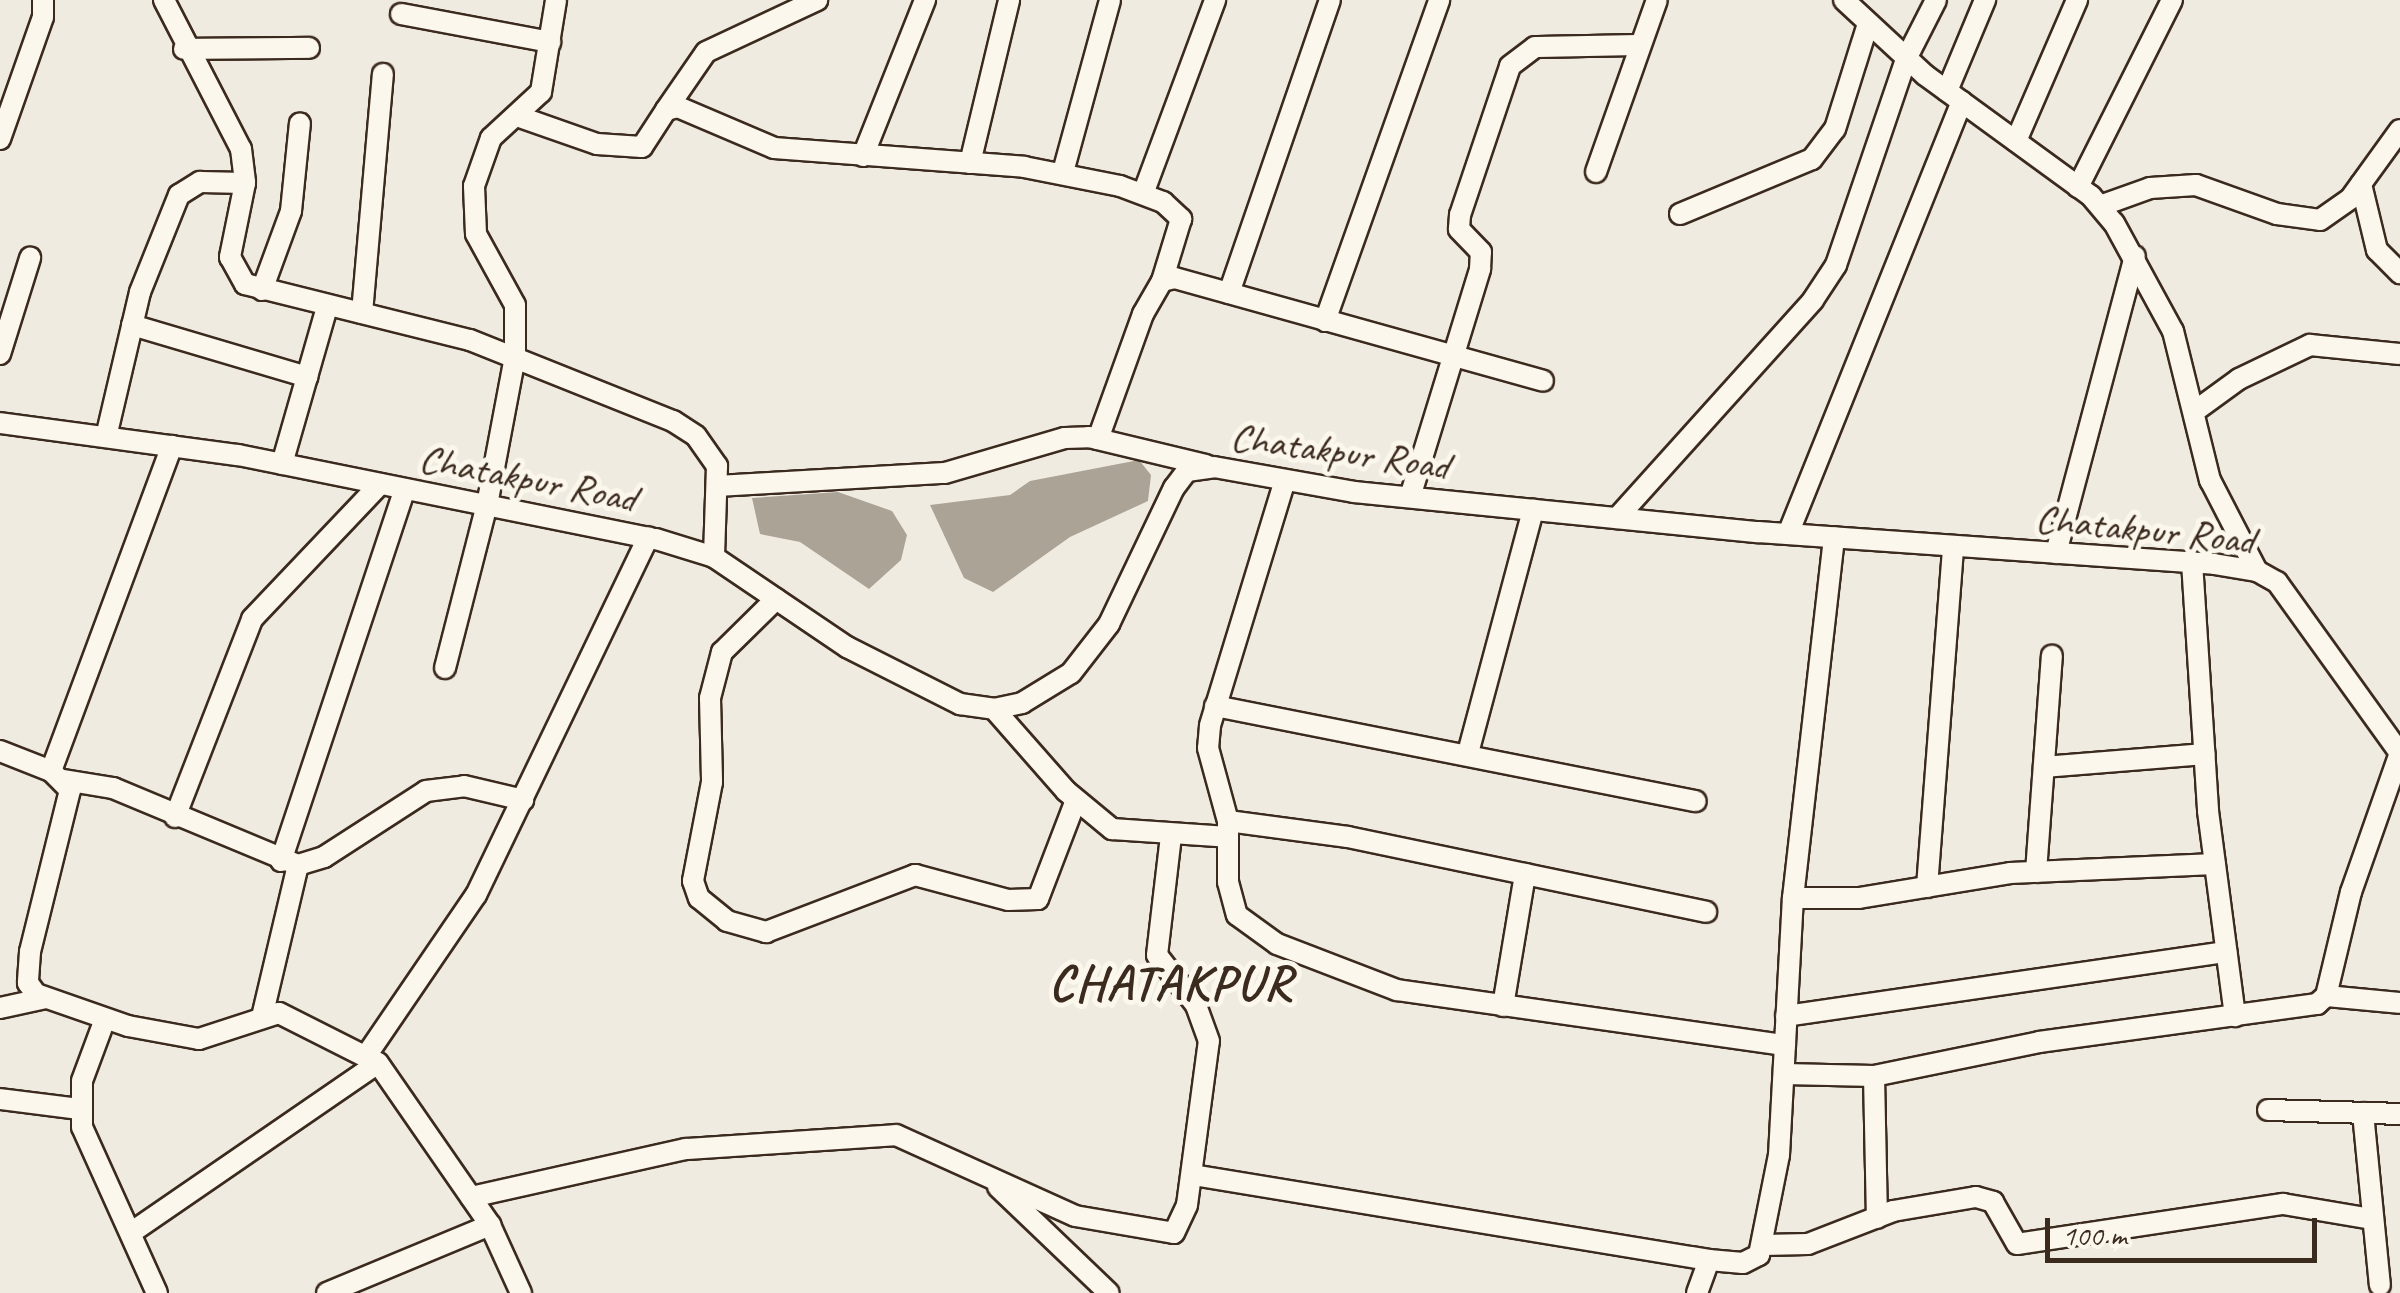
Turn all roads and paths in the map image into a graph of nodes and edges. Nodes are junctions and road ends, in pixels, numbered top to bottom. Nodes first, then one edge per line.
1 (42, 0) edge
2 (164, 0) edge
3 (556, 0) edge
4 (817, 0) edge
5 (924, 0) edge
6 (1110, 0) edge
7 (1215, 0) edge
8 (1330, 0) edge
9 (1439, 0) edge
10 (1657, 0) edge
11 (1844, 0) edge
12 (1936, 0) edge
13 (1985, 0) edge
14 (2077, 0) edge
15 (2172, 0) edge
16 (1003, 2) edge
17 (401, 14) dead end
18 (1866, 14) edge
19 (550, 42) junction
20 (1640, 45) junction
21 (184, 48) junction
22 (309, 48) dead end
23 (1906, 60) junction
24 (383, 74) dead end
25 (1955, 96) junction
26 (666, 110) junction
27 (517, 116) junction
28 (300, 123) dead end
29 (2400, 130) edge
30 (0, 139) edge
31 (2016, 141) junction
32 (863, 156) junction
33 (970, 163) junction
34 (1063, 172) junction
35 (1596, 172) dead end
36 (244, 184) junction
37 (2360, 184) junction
38 (2078, 186) junction
39 (1144, 194) junction
40 (2100, 206) junction
41 (1680, 214) dead end
42 (2135, 256) junction
43 (30, 258) dead end
44 (2400, 273) edge
45 (1162, 281) junction
46 (262, 290) junction
47 (1229, 293) junction
48 (327, 307) junction
49 (362, 313) junction
50 (1325, 322) junction
51 (132, 326) junction
52 (0, 354) edge
53 (2400, 354) edge
54 (1453, 356) junction
55 (515, 358) junction
56 (307, 376) junction
57 (1543, 381) dead end
58 (2195, 411) junction
59 (0, 423) edge
60 (106, 437) junction
61 (1098, 439) junction
62 (172, 446) junction
63 (282, 464) junction
64 (1214, 467) junction
65 (1285, 480) junction
66 (380, 484) junction
67 (717, 486) junction
68 (405, 489) junction
69 (1410, 497) junction
70 (487, 505) junction
71 (1533, 510) junction
72 (1617, 518) junction
73 (1788, 534) junction
74 (648, 537) junction
75 (1834, 537) junction
76 (1953, 546) junction
77 (2056, 553) junction
78 (714, 556) junction
79 (2192, 562) junction
80 (2257, 571) junction
81 (776, 598) junction
82 (2052, 656) dead end
83 (445, 668) dead end
84 (1215, 706) junction
85 (994, 709) junction
86 (0, 751) edge
87 (1468, 753) junction
88 (2400, 753) edge
89 (2204, 754) junction
90 (2044, 767) junction
91 (57, 776) junction
92 (524, 800) junction
93 (1076, 800) junction
94 (1696, 801) dead end
95 (175, 817) junction
96 (1228, 829) junction
97 (1171, 836) junction
98 (290, 863) junction
99 (2215, 864) junction
100 (2036, 872) junction
101 (1525, 874) junction
102 (1927, 887) junction
103 (1793, 898) junction
104 (1706, 912) dead end
105 (2226, 952) junction
106 (2326, 996) junction
107 (46, 998) junction
108 (2400, 1003) edge
109 (1503, 1006) junction
110 (0, 1008) edge
111 (1786, 1016) junction
112 (2236, 1016) junction
113 (262, 1017) junction
114 (105, 1020) junction
115 (1784, 1045) junction
116 (372, 1060) junction
117 (1784, 1074) junction
118 (1874, 1076) junction
119 (0, 1099) edge
120 (79, 1109) junction
121 (2268, 1110) dead end
122 (2363, 1113) junction
123 (2400, 1114) edge
124 (982, 1172) junction
125 (1192, 1175) junction
126 (471, 1197) junction
127 (1877, 1218) junction
128 (2372, 1218) junction
129 (490, 1226) junction
130 (132, 1232) junction
131 (1763, 1245) junction
132 (1710, 1260) junction
133 (2380, 1286) dead end
134 (157, 1293) edge
135 (327, 1293) edge
136 (522, 1293) edge
137 (1109, 1293) edge
138 (1697, 1293) edge

1 - 30 street
2 - 21 street
3 - 19 street
4 - 26 street
5 - 32 street
6 - 34 street
7 - 39 street
8 - 47 street
9 - 50 street
10 - 20 street
11 - 18 street
12 - 23 street
13 - 25 street
14 - 31 street
15 - 38 street
16 - 33 street
17 - 19 street
18 - 23 street
18 - 41 street
19 - 27 street
20 - 35 street
20 - 54 street
21 - 22 street
21 - 36 street
23 - 25 street
23 - 72 street
24 - 49 street
25 - 31 street
25 - 73 street
26 - 27 street
26 - 32 street
27 - 55 street
28 - 46 street
29 - 37 street
31 - 38 street
32 - 33 street
33 - 34 street
34 - 39 street
36 - 46 street
36 - 51 street
37 - 40 street
37 - 44 street
38 - 40 street
39 - 45 street
40 - 42 street
42 - 58 street
42 - 77 street
43 - 52 street
45 - 47 street
45 - 61 street
46 - 48 street
47 - 50 street
48 - 49 street
48 - 56 street
49 - 55 street
50 - 54 street
51 - 56 street
51 - 60 street
53 - 58 street
54 - 57 street
54 - 69 street
55 - 67 street
55 - 70 street
56 - 63 street
58 - 80 street
59 - 60 street, Chatakpur Road
60 - 62 street, Chatakpur Road
61 - 64 street
61 - 67 street
62 - 63 street, Chatakpur Road
62 - 91 street
63 - 66 street, Chatakpur Road
64 - 65 street, Chatakpur Road
64 - 85 street, Chatakpur Road
65 - 69 street, Chatakpur Road
65 - 84 street
66 - 68 street, Chatakpur Road
66 - 95 street
67 - 78 street
68 - 70 street, Chatakpur Road
68 - 98 street
69 - 71 street, Chatakpur Road
70 - 74 street, Chatakpur Road
70 - 83 street
71 - 72 street, Chatakpur Road
71 - 87 street
72 - 73 street, Chatakpur Road
73 - 75 street, Chatakpur Road
74 - 78 street, Chatakpur Road
74 - 92 street
75 - 76 street, Chatakpur Road
75 - 103 street
76 - 77 street, Chatakpur Road
76 - 102 street
77 - 79 street, Chatakpur Road
78 - 81 street, Chatakpur Road
79 - 80 street, Chatakpur Road
79 - 89 street
80 - 88 street, Chatakpur Road
81 - 85 street, Chatakpur Road
81 - 93 street
82 - 90 street
84 - 87 street
84 - 96 street
85 - 93 street
86 - 91 street
87 - 94 street
88 - 106 street
89 - 90 street
89 - 99 street
90 - 100 street
91 - 95 street
91 - 107 street
92 - 98 street
92 - 116 street
93 - 97 street
95 - 98 street
96 - 97 street
96 - 101 street
96 - 109 street
97 - 125 street
98 - 113 street
99 - 100 street
99 - 105 street
100 - 102 street
101 - 104 street
101 - 109 street
102 - 103 street
103 - 111 street
105 - 111 street
105 - 112 street
106 - 108 street
106 - 112 street
107 - 110 street
107 - 114 street
109 - 115 street
111 - 115 street
112 - 118 street
113 - 114 street
113 - 116 street
114 - 120 street
115 - 117 street
116 - 126 street
116 - 130 street
117 - 118 street
117 - 131 street
118 - 127 street
119 - 120 street
120 - 130 street
121 - 122 street
122 - 123 street
122 - 128 street
124 - 125 street
124 - 126 street
124 - 137 street
125 - 132 street
126 - 129 street
127 - 128 street
127 - 131 street
128 - 133 street
129 - 135 street
129 - 136 street
130 - 134 street
131 - 132 street
132 - 138 street

